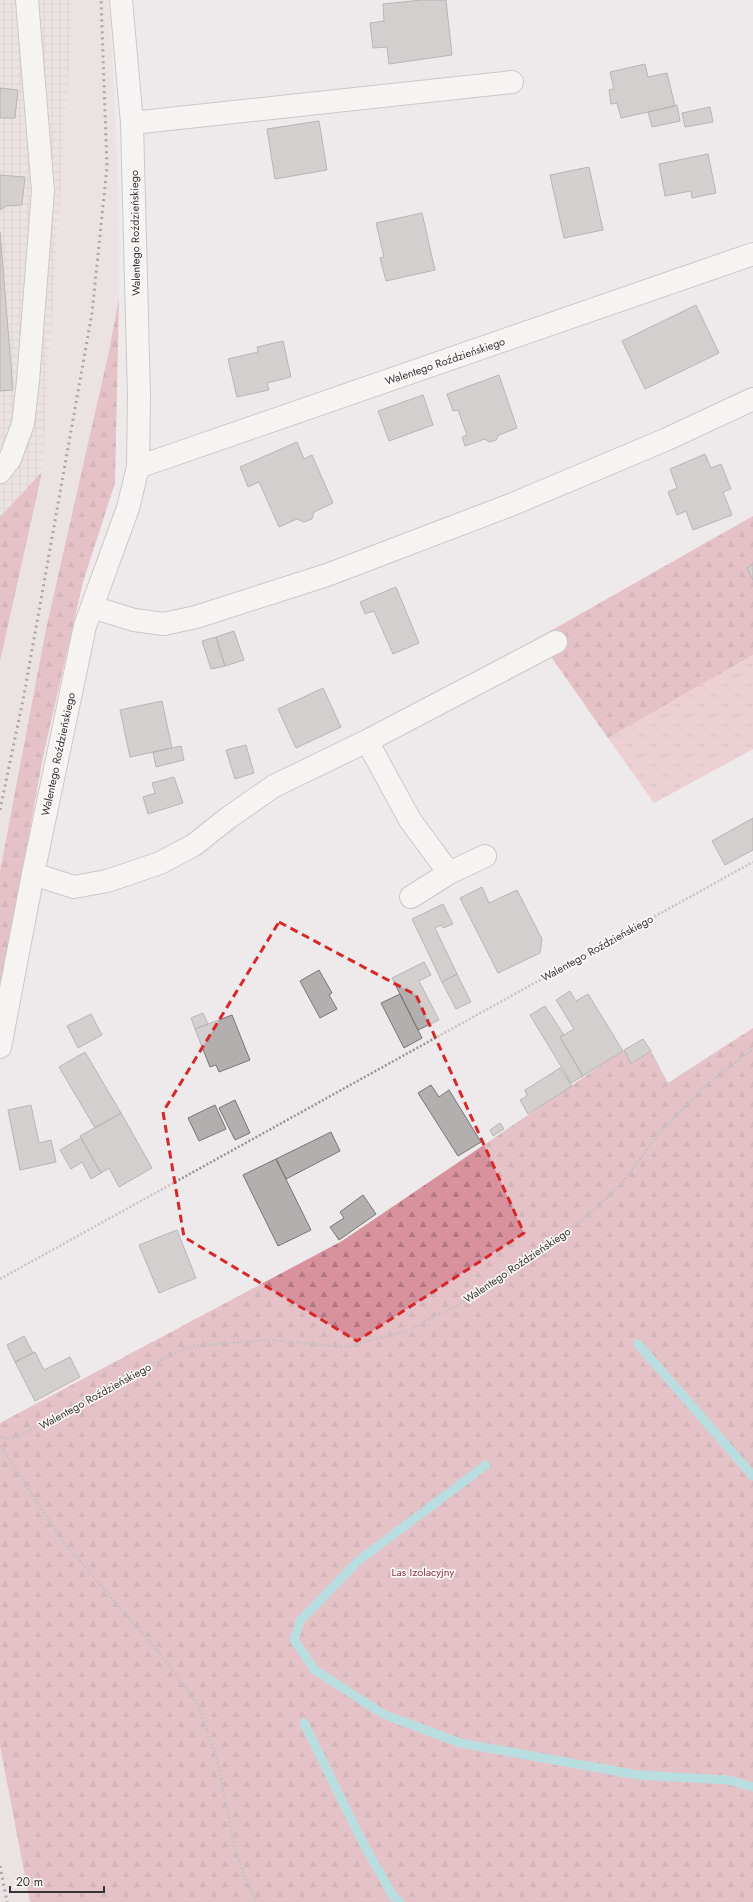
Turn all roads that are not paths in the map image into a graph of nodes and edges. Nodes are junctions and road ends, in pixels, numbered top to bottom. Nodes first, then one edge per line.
1 (28, 0) edge
2 (121, 0) edge
3 (512, 82) dead end
4 (132, 123) junction
5 (753, 254) edge
6 (753, 399) edge
7 (138, 467) junction
8 (0, 472) edge
9 (92, 607) junction
10 (556, 642) dead end
11 (367, 741) junction
12 (485, 856) dead end
13 (450, 873) junction
14 (33, 874) junction
15 (411, 897) dead end
16 (0, 1047) edge

1 - 8 street
2 - 4 street, Walentego Roździeńskiego
3 - 4 street
4 - 7 street, Walentego Roździeńskiego
5 - 7 street, Walentego Roździeńskiego
6 - 9 street
7 - 9 street, Walentego Roździeńskiego
9 - 14 street, Walentego Roździeńskiego
10 - 11 street
11 - 13 street
11 - 14 street
12 - 13 street
13 - 15 street
14 - 16 street, Walentego Roździeńskiego

